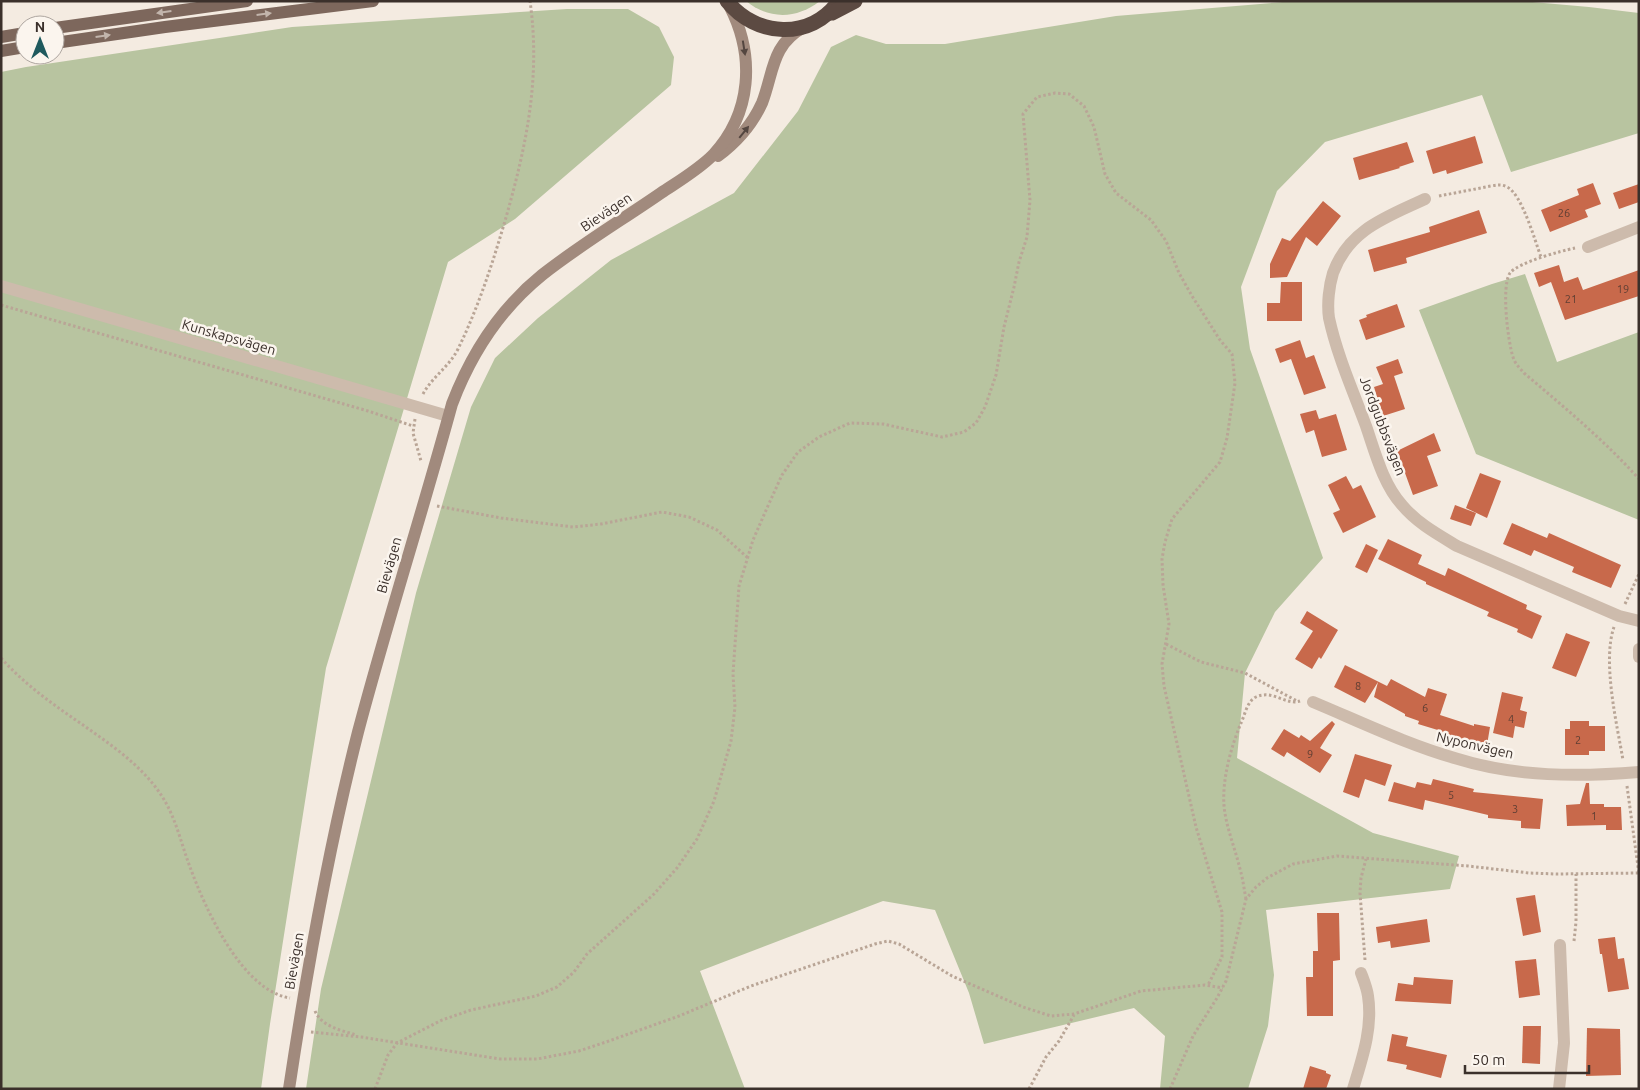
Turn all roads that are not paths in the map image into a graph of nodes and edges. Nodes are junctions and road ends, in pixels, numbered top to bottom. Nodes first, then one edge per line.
1 (247, 1) edge
2 (373, 1) edge
3 (839, 1) edge
4 (855, 1) edge
5 (727, 2) edge
6 (812, 23) junction
7 (65, 27) edge
8 (15, 34) edge
9 (1, 36) edge
10 (65, 41) edge
11 (15, 49) edge
12 (1, 51) edge
13 (706, 161) junction
14 (1425, 199) road end
15 (1639, 227) edge
16 (1588, 247) road end
17 (1, 286) edge
18 (448, 416) junction
19 (1639, 621) edge
20 (1639, 649) edge
21 (1639, 656) edge
22 (1313, 702) road end
23 (1639, 772) edge
24 (1560, 945) road end
25 (1361, 973) road end
26 (289, 1089) edge
27 (1353, 1089) edge
28 (1559, 1089) edge

1 -> 7 main road
10 -> 2 main road
3 - 6 highway
4 - 6 highway
5 - 6 highway
5 -> 13 street, Bievägen
13 -> 6 street, Bievägen
8 - 9 main road
11 - 12 main road
13 - 18 street, Bievägen
14 - 19 street, Jordgubbsvägen
15 - 16 street
17 - 18 street, Kunskapsvägen
18 - 26 street, Bievägen
20 - 21 street
22 - 23 street, Nyponvägen
24 - 28 street
25 - 27 street

